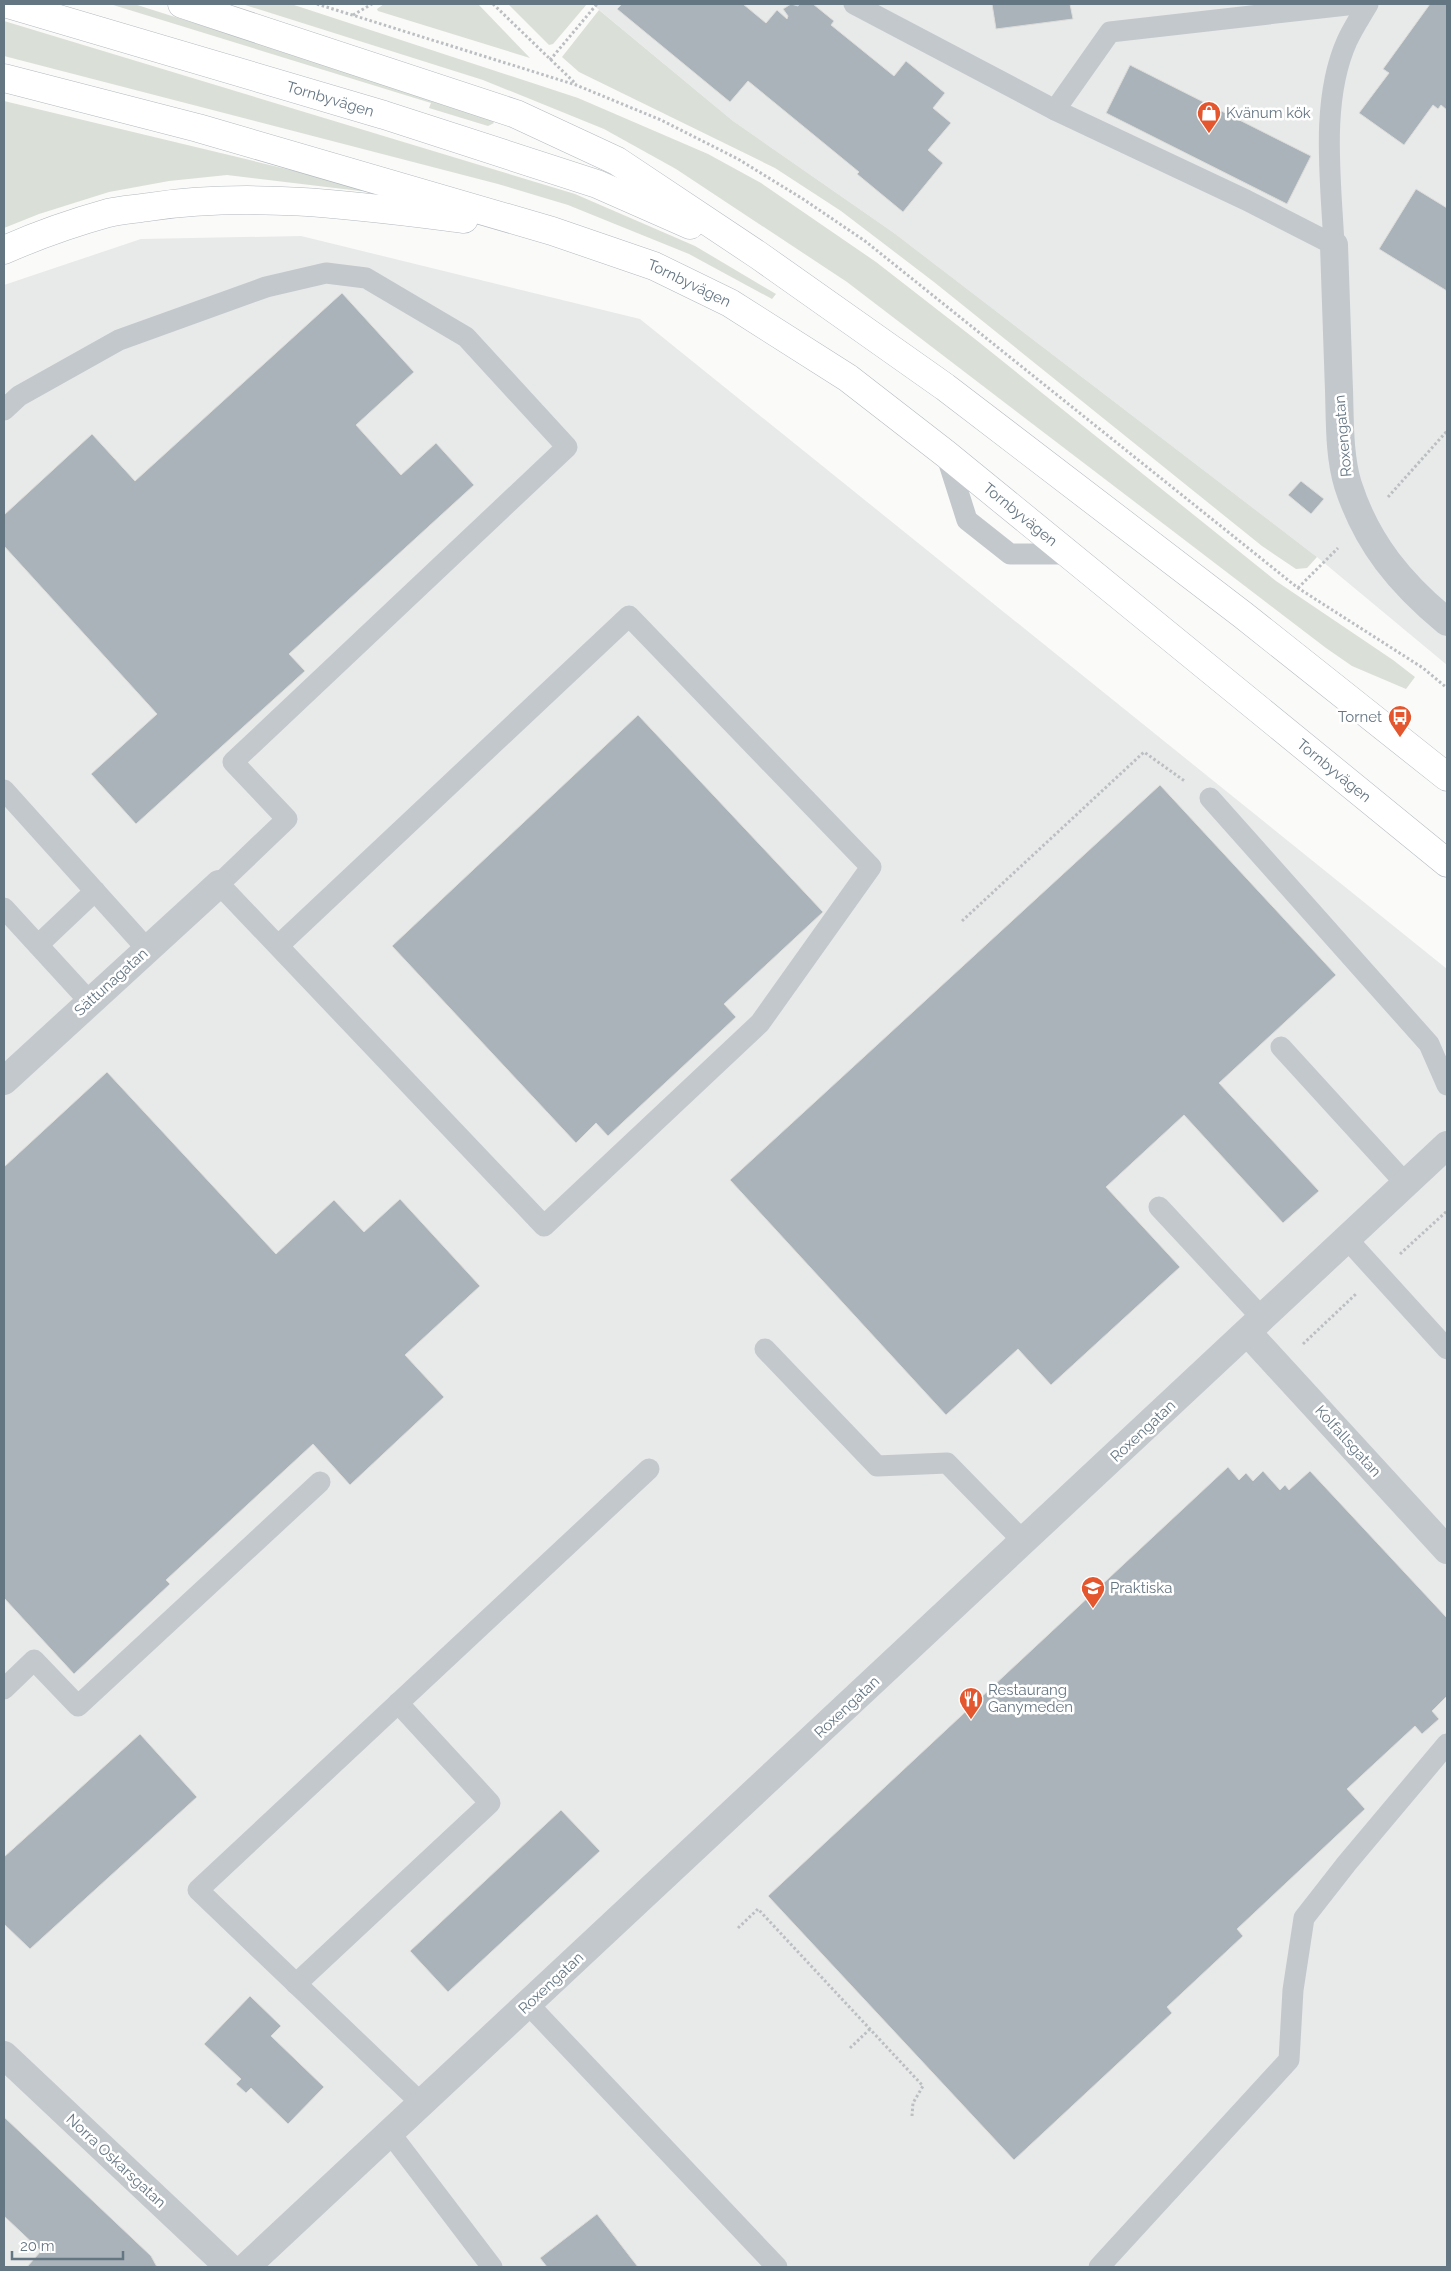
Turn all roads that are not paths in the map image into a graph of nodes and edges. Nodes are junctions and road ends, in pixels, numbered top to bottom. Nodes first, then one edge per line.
1 (8, 4) edge
2 (182, 4) edge
3 (854, 4) edge
4 (1356, 4) edge
5 (1368, 4) edge
6 (4, 78) edge
7 (1055, 110) junction
8 (552, 231) junction
9 (1334, 246) junction
10 (4, 250) edge
11 (758, 255) junction
12 (4, 410) edge
13 (946, 454) junction
14 (1069, 554) junction
15 (1447, 622) edge
16 (1447, 776) edge
17 (4, 790) edge
18 (1210, 798) road end
19 (1447, 863) edge
20 (219, 884) junction
21 (96, 892) junction
22 (4, 908) edge
23 (38, 946) junction
24 (278, 946) junction
25 (147, 950) junction
26 (90, 1002) junction
27 (1281, 1047) dead end
28 (4, 1081) edge
29 (1447, 1084) edge
30 (1447, 1145) edge
31 (1406, 1184) junction
32 (1158, 1207) dead end
33 (1348, 1239) junction
34 (1256, 1326) junction
35 (765, 1349) dead end
36 (1447, 1349) edge
37 (648, 1469) dead end
38 (320, 1482) dead end
39 (1024, 1542) junction
40 (1447, 1550) edge
41 (4, 1689) edge
42 (398, 1703) junction
43 (1447, 1744) edge
44 (296, 1984) junction
45 (528, 2004) junction
46 (4, 2055) edge
47 (421, 2103) junction
48 (390, 2133) junction
49 (228, 2267) edge
50 (246, 2267) edge
51 (492, 2267) edge
52 (777, 2267) edge
53 (1099, 2267) edge

1 - 11 main road, Tornbyvägen
2 - 11 main road, Tornbyvägen
3 - 7 lane
4 - 7 lane
5 - 9 lane
6 - 8 main road, Tornbyvägen
7 - 9 lane
8 - 10 main road, Tornbyvägen
8 - 13 main road, Tornbyvägen
9 - 15 street, Roxengatan
11 - 16 main road, Tornbyvägen
12 - 20 lane
13 - 14 main road, Tornbyvägen
13 - 14 lane
14 - 19 main road, Tornbyvägen
17 - 21 lane
18 - 29 lane
20 - 24 lane
20 - 25 street, Sättunagatan
21 - 23 lane
21 - 25 lane
22 - 23 lane
23 - 26 lane
24 - 24 lane
25 - 26 street, Sättunagatan
26 - 28 street, Sättunagatan
27 - 31 lane
30 - 31 street, Roxengatan
31 - 33 street, Roxengatan
32 - 34 lane
33 - 34 street, Roxengatan
33 - 36 lane
34 - 39 street, Roxengatan
34 - 40 street, Kolfallsgatan
35 - 39 lane
37 - 42 lane
38 - 41 lane
39 - 45 street, Roxengatan
42 - 44 lane
42 - 44 lane
43 - 53 lane
44 - 47 lane
45 - 47 street, Roxengatan
45 - 52 lane
46 - 49 street, Norra Oskarsgatan
47 - 48 street, Roxengatan
48 - 50 street, Roxengatan
48 - 51 lane

